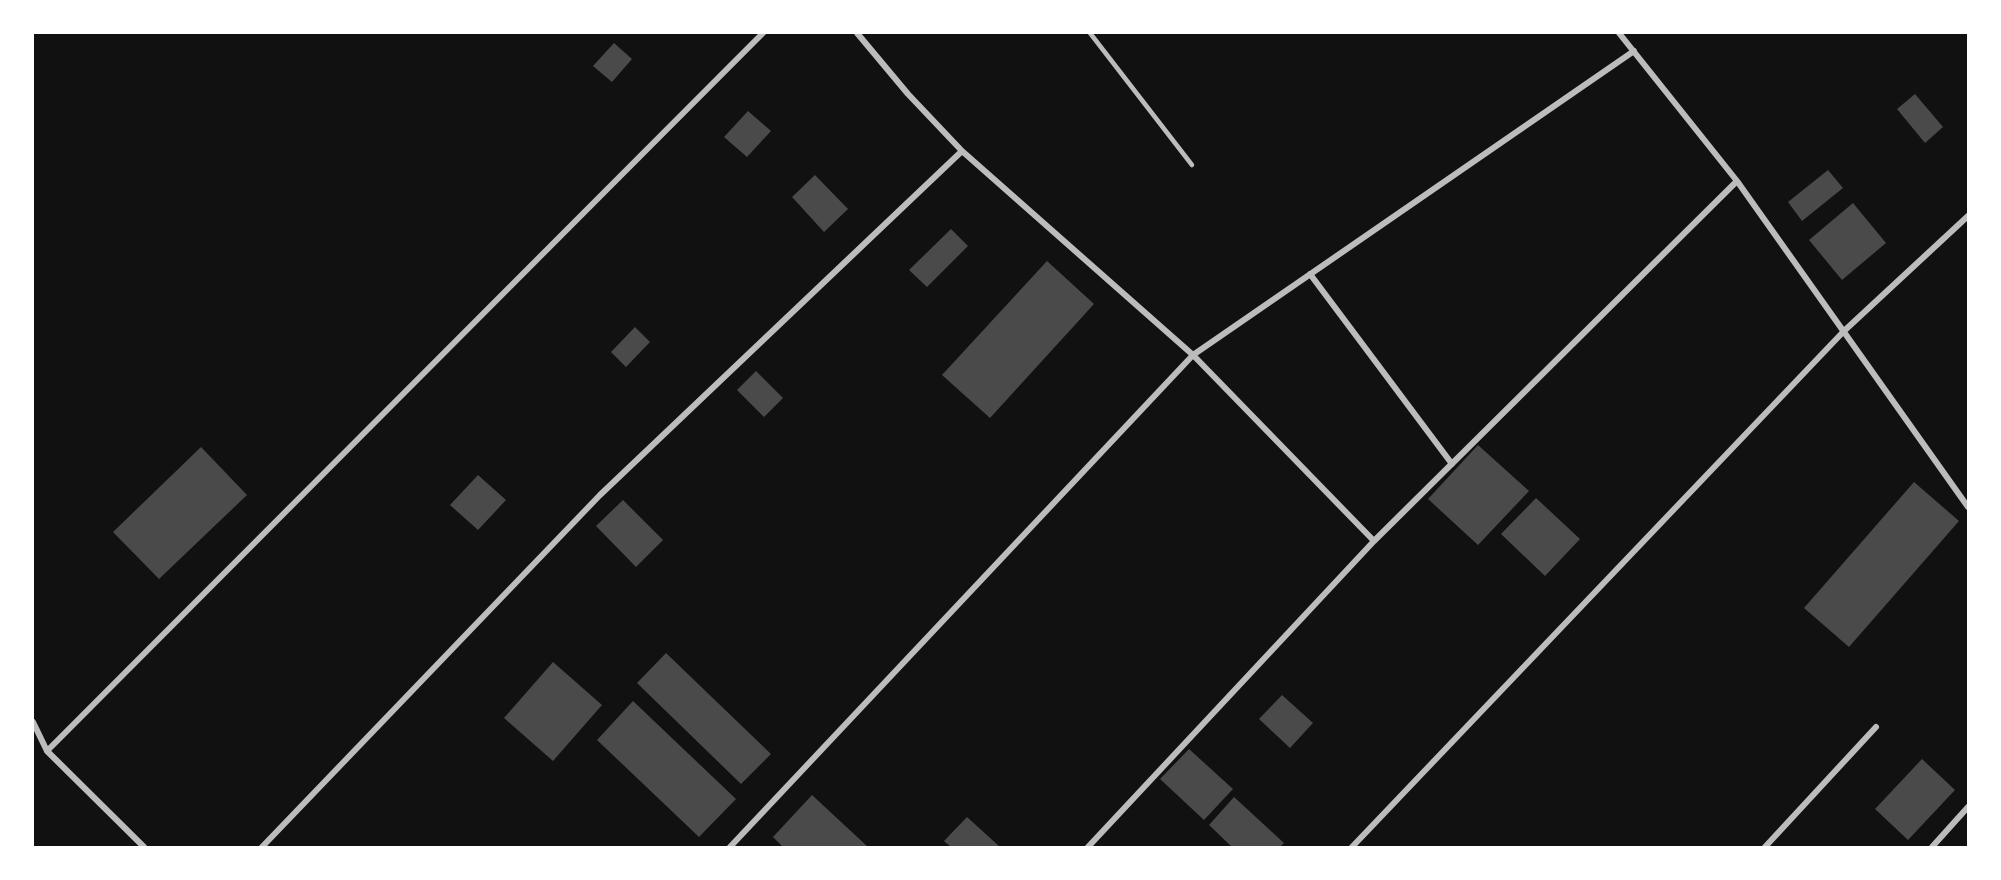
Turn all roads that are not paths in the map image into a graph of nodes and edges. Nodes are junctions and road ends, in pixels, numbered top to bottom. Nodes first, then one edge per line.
1 (763, 33) edge
2 (857, 33) edge
3 (1090, 33) edge
4 (1619, 33) edge
5 (1634, 51) junction
6 (962, 151) junction
7 (1192, 165) dead end
8 (1737, 181) junction
9 (1968, 216) edge
10 (1310, 274) junction
11 (1844, 331) junction
12 (1193, 355) junction
13 (1452, 464) junction
14 (1968, 507) edge
15 (1374, 541) junction
16 (33, 722) edge
17 (1876, 727) dead end
18 (47, 751) junction
19 (1968, 807) edge
20 (144, 847) edge
21 (262, 847) edge
22 (730, 847) edge
23 (1088, 847) edge
24 (1352, 847) edge
25 (1765, 847) edge
26 (1932, 847) edge

1 - 18 street
2 - 6 street
3 - 7 lane
4 - 5 street
5 - 8 street
5 - 10 street
6 - 12 street
6 - 21 street
8 - 11 street
8 - 13 street
9 - 11 street
10 - 12 street
10 - 13 street
11 - 14 street
11 - 24 street
12 - 15 street
12 - 22 street
13 - 15 street
15 - 23 street
16 - 18 street
17 - 25 street
18 - 20 street
19 - 26 street

